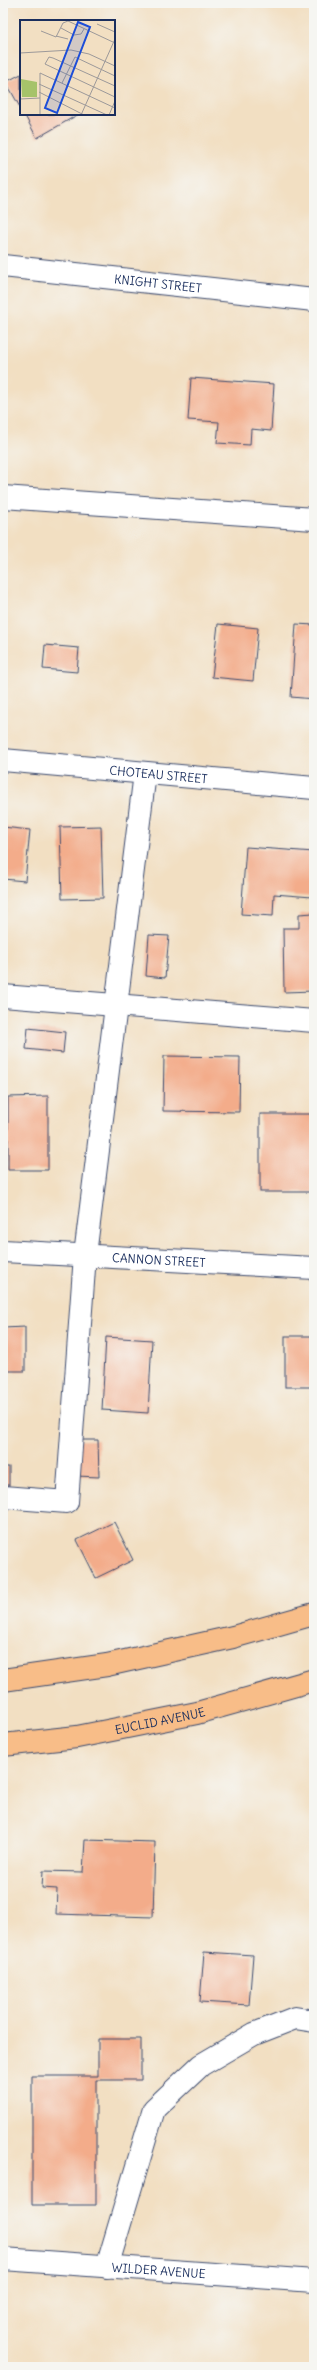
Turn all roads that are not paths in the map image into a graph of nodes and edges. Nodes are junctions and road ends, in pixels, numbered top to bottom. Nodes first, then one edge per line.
1 (3, 266) edge
2 (314, 300) edge
3 (3, 497) edge
4 (314, 519) edge
5 (3, 760) edge
6 (145, 773) junction
7 (314, 788) edge
8 (3, 996) edge
9 (118, 1005) junction
10 (314, 1021) edge
11 (3, 1251) edge
12 (85, 1255) junction
13 (314, 1268) edge
14 (3, 1497) edge
15 (314, 1614) edge
16 (3, 1680) edge
17 (314, 1680) edge
18 (3, 1745) edge
19 (314, 2021) edge
20 (3, 2260) edge
21 (107, 2267) junction
22 (314, 2281) edge

1 - 2 street, KNIGHT STREET
3 - 4 street
5 - 6 street, CHOTEAU STREET
6 - 7 street, CHOTEAU STREET
6 - 9 street
8 - 9 street
9 - 10 street
9 - 12 street
11 - 12 street, CANNON STREET
12 - 13 street, CANNON STREET
12 - 14 street
15 - 16 highway
17 - 18 highway, EUCLID AVENUE
19 - 21 street
20 - 21 street, WILDER AVENUE
21 - 22 street, WILDER AVENUE

